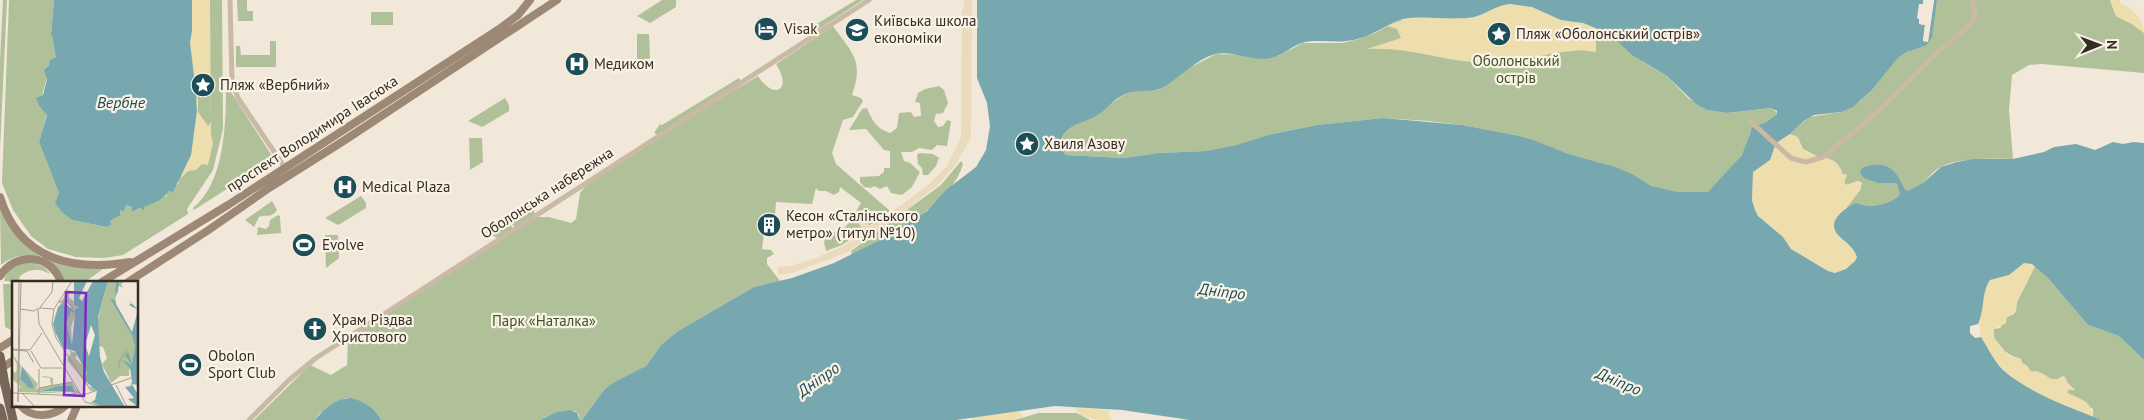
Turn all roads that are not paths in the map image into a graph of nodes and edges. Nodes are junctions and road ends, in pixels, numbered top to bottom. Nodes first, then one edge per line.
1 (230, 0) edge
2 (530, 0) edge
3 (557, 0) edge
4 (869, 0) edge
5 (1972, 0) edge
6 (1753, 123) dead end
7 (339, 132) junction
8 (345, 140) junction
9 (285, 168) junction
10 (0, 197) edge
11 (195, 223) junction
12 (193, 240) junction
13 (149, 252) junction
14 (162, 261) junction
15 (135, 262) junction
16 (146, 271) junction
17 (0, 276) edge
18 (60, 281) edge
19 (104, 281) edge
20 (130, 281) edge
21 (138, 281) edge
22 (12, 341) edge
23 (0, 348) edge
24 (0, 356) edge
25 (12, 361) edge
26 (0, 369) edge
27 (5, 384) junction
28 (12, 394) edge
29 (23, 408) edge
30 (62, 408) edge
31 (76, 408) edge
32 (13, 420) edge
33 (71, 420) edge
34 (249, 420) edge

1 - 9 street
2 - 7 main road, проспект Володимира Івасюка
3 - 8 main road, проспект Володимира Івасюка
4 - 34 street, Оболонська набережна
5 - 6 street
7 - 8 main road
7 - 9 main road, проспект Володимира Івасюка
8 - 12 main road, проспект Володимира Івасюка
9 - 11 main road, проспект Володимира Івасюка
10 - 15 main road
11 - 12 main road
11 - 13 main road, проспект Володимира Івасюка
12 - 14 main road, проспект Володимира Івасюка
13 - 14 main road
13 - 15 main road, проспект Володимира Івасюка
14 - 16 main road, проспект Володимира Івасюка
15 - 19 main road, проспект Володимира Івасюка
16 - 20 main road, проспект Володимира Івасюка
16 - 21 main road
17 - 18 main road
22 - 23 main road
24 - 27 main road, bridge
25 - 26 main road
27 - 28 main road
27 - 32 main road
29 - 30 main road
31 - 33 main road

